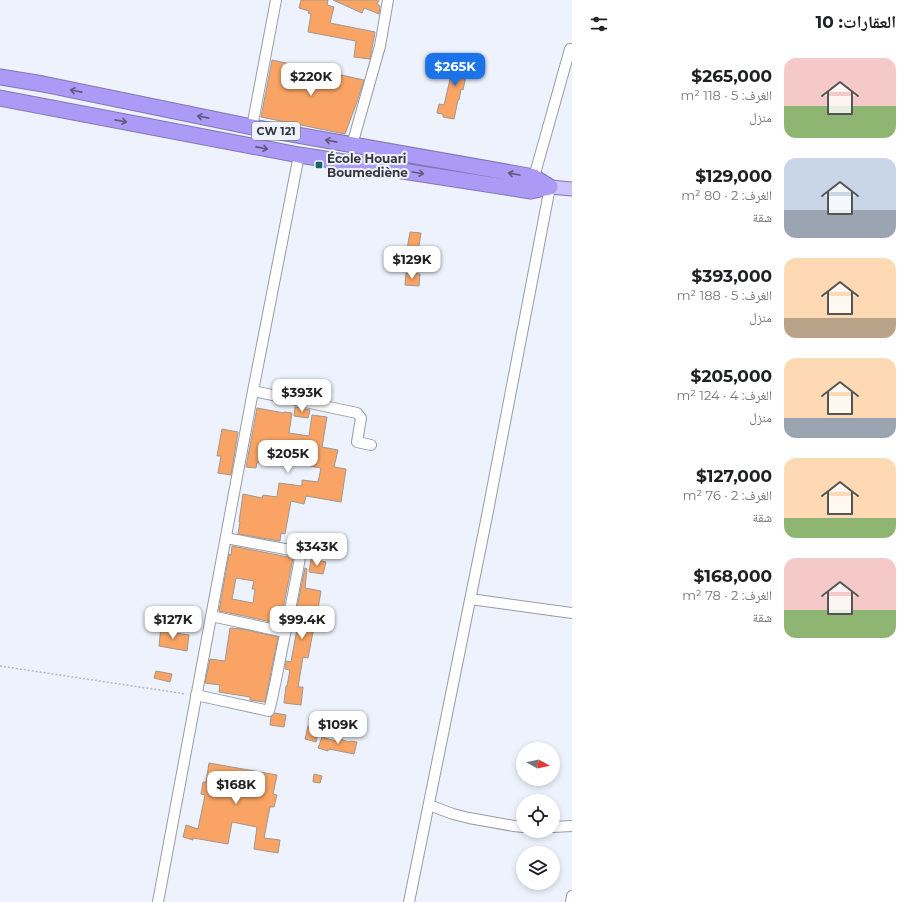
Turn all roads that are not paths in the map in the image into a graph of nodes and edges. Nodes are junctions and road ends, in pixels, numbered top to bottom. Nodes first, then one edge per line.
1 (276, 0) edge
2 (388, 0) edge
3 (570, 49) dead end
4 (0, 77) edge
5 (0, 98) edge
6 (252, 127) junction
7 (352, 145) junction
8 (299, 155) junction
9 (534, 178) junction
10 (550, 187) junction
11 (572, 189) edge
12 (254, 391) junction
13 (371, 445) dead end
14 (226, 538) junction
15 (470, 599) junction
16 (572, 613) edge
17 (211, 616) junction
18 (285, 632) junction
19 (196, 695) junction
20 (429, 805) junction
21 (516, 826) edge
22 (572, 826) edge
23 (560, 827) edge
24 (572, 896) edge
25 (158, 902) edge
26 (409, 902) edge
27 (571, 902) edge

1 - 6 street
2 - 7 street
3 - 9 street
6 -> 4 highway, CW 121
5 -> 8 highway
7 -> 6 highway, CW 121
9 -> 7 highway, CW 121
8 -> 10 highway
8 - 12 street
9 - 10 highway, CW 121
10 - 11 main road, CW 121
10 - 15 street
12 - 13 street
12 - 14 street
14 - 17 street
14 - 18 street
15 - 16 street
15 - 20 street
17 - 18 street
17 - 19 street
18 - 19 street
19 - 25 street
20 - 21 street
20 - 26 street
22 - 23 street
24 - 27 street

